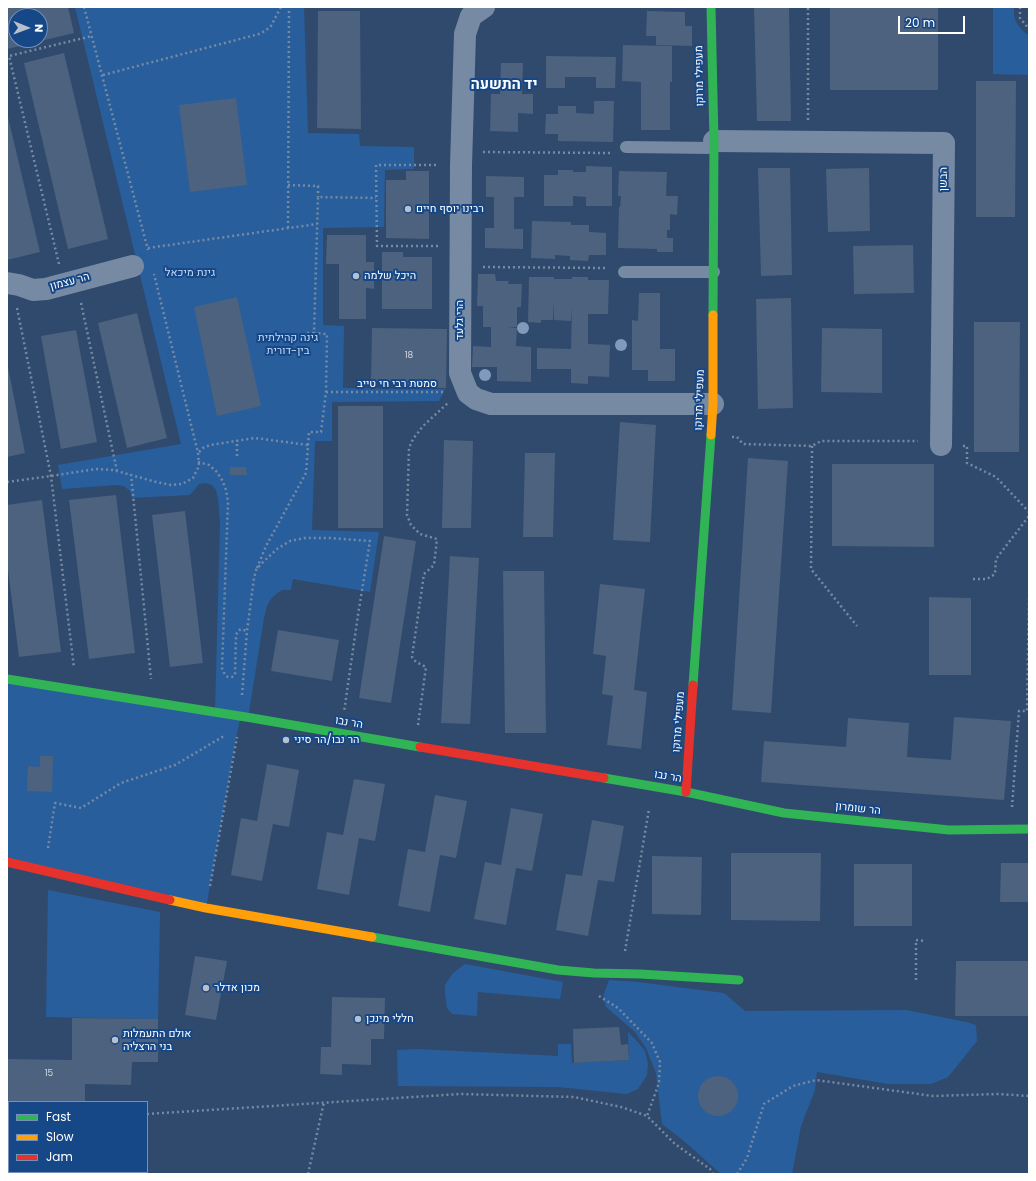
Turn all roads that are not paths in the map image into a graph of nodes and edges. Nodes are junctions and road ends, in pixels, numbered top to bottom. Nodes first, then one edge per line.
1 (484, 7) edge
2 (711, 7) edge
3 (714, 144) junction
4 (626, 147) road end
5 (145, 263) road end
6 (624, 272) road end
7 (714, 272) junction
8 (10, 284) edge
9 (713, 404) junction
10 (941, 444) road end
11 (7, 679) edge
12 (686, 792) junction
13 (1029, 829) edge
14 (7, 862) edge
15 (739, 980) dead end

1 - 9 street, הרי גלעד
2 - 3 street, מעפילי מרוקו
3 - 4 lane
3 - 7 street, מעפילי מרוקו
3 - 10 street, הבשן
5 - 8 street, הר עצמון
6 - 7 lane
7 - 9 street, מעפילי מרוקו
9 - 12 street, מעפילי מרוקו
11 - 12 street, הר נבו
12 - 13 street, הר שומרון
14 - 15 street

